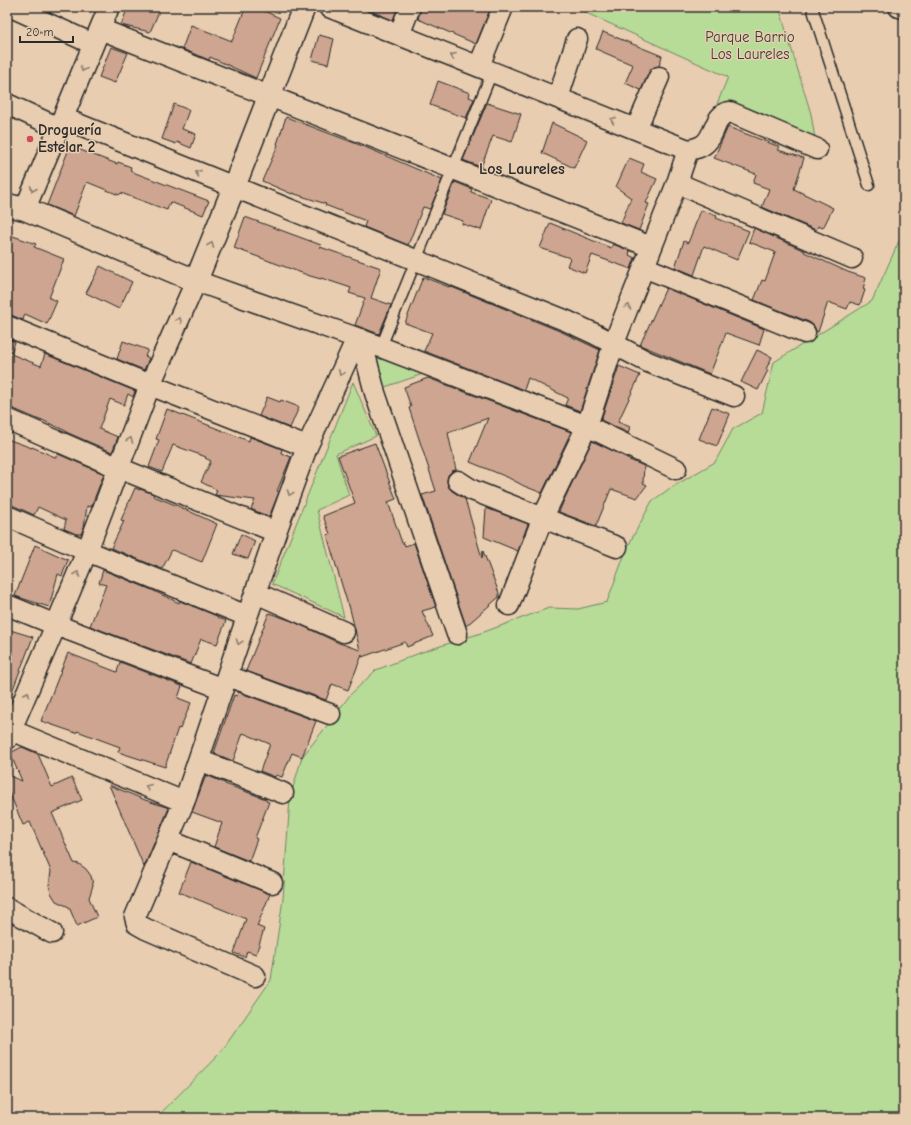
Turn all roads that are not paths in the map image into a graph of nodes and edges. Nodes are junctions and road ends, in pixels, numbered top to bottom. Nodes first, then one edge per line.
1 (11, 7) edge
2 (109, 7) edge
3 (304, 7) edge
4 (329, 7) edge
5 (410, 7) edge
6 (503, 7) edge
7 (812, 7) edge
8 (899, 7) edge
9 (904, 8) edge
10 (399, 35) junction
11 (96, 36) junction
12 (577, 39) dead end
13 (485, 69) junction
14 (659, 76) dead end
15 (269, 97) junction
16 (558, 98) junction
17 (7, 104) edge
18 (61, 123) junction
19 (636, 129) junction
20 (817, 149) dead end
21 (688, 150) junction
22 (453, 168) junction
23 (677, 183) junction
24 (869, 185) dead end
25 (234, 188) junction
26 (16, 207) edge
27 (651, 247) junction
28 (852, 258) dead end
29 (416, 260) junction
30 (644, 267) junction
31 (196, 281) junction
32 (7, 326) edge
33 (805, 333) dead end
34 (359, 338) junction
35 (614, 344) junction
36 (381, 347) junction
37 (150, 385) junction
38 (734, 396) dead end
39 (7, 419) edge
40 (587, 426) junction
41 (307, 447) junction
42 (119, 468) junction
43 (676, 469) dead end
44 (458, 481) dead end
45 (7, 516) edge
46 (543, 517) junction
47 (276, 532) junction
48 (617, 547) dead end
49 (87, 551) junction
50 (256, 593) junction
51 (7, 605) edge
52 (509, 605) dead end
53 (247, 616) junction
54 (56, 625) junction
55 (344, 632) dead end
56 (457, 634) dead end
57 (225, 683) junction
58 (330, 714) dead end
59 (11, 722) edge
60 (199, 760) junction
61 (283, 793) dead end
62 (184, 802) junction
63 (168, 840) junction
64 (272, 883) dead end
65 (7, 908) edge
66 (52, 933) dead end
67 (255, 976) dead end

1 - 11 street
2 - 11 street
3 - 15 street
4 - 10 street
5 - 10 street
6 - 13 street
7 - 24 lane
8 - 9 street
13 -> 10 street
11 - 15 street
11 -> 18 street
12 - 16 street
13 - 16 street
13 - 22 lane
14 - 19 street
15 - 22 street
15 - 25 street
19 -> 16 street
17 - 18 street
25 -> 18 street
18 -> 26 street
19 - 21 street
20 - 21 street
21 - 23 street
22 - 27 street
22 - 29 lane
23 - 27 street
23 - 28 street
25 - 29 street
31 -> 25 street
26 - 31 street
27 - 30 street
29 - 35 street
29 - 36 lane
30 - 33 street
35 -> 30 street
31 - 34 street
37 -> 31 street
32 - 37 street
34 - 36 street
34 -> 41 street
34 - 56 street
35 - 38 street
35 - 40 street
36 - 40 street
37 - 41 street
42 -> 37 street
39 - 42 street
40 - 43 street
40 - 46 street
41 -> 47 street
42 - 47 street
42 - 49 street
44 - 46 street
45 - 49 street
46 - 48 street
46 - 52 street
47 - 50 street
49 - 53 street
54 -> 49 street
50 - 53 street
50 - 55 street
51 - 54 street
53 -> 57 street
54 - 57 street
59 -> 54 street
57 - 58 street
57 - 60 street
62 -> 59 street
60 - 61 street
60 - 62 street
62 - 63 street
63 - 64 street
63 - 67 street
65 - 66 street

